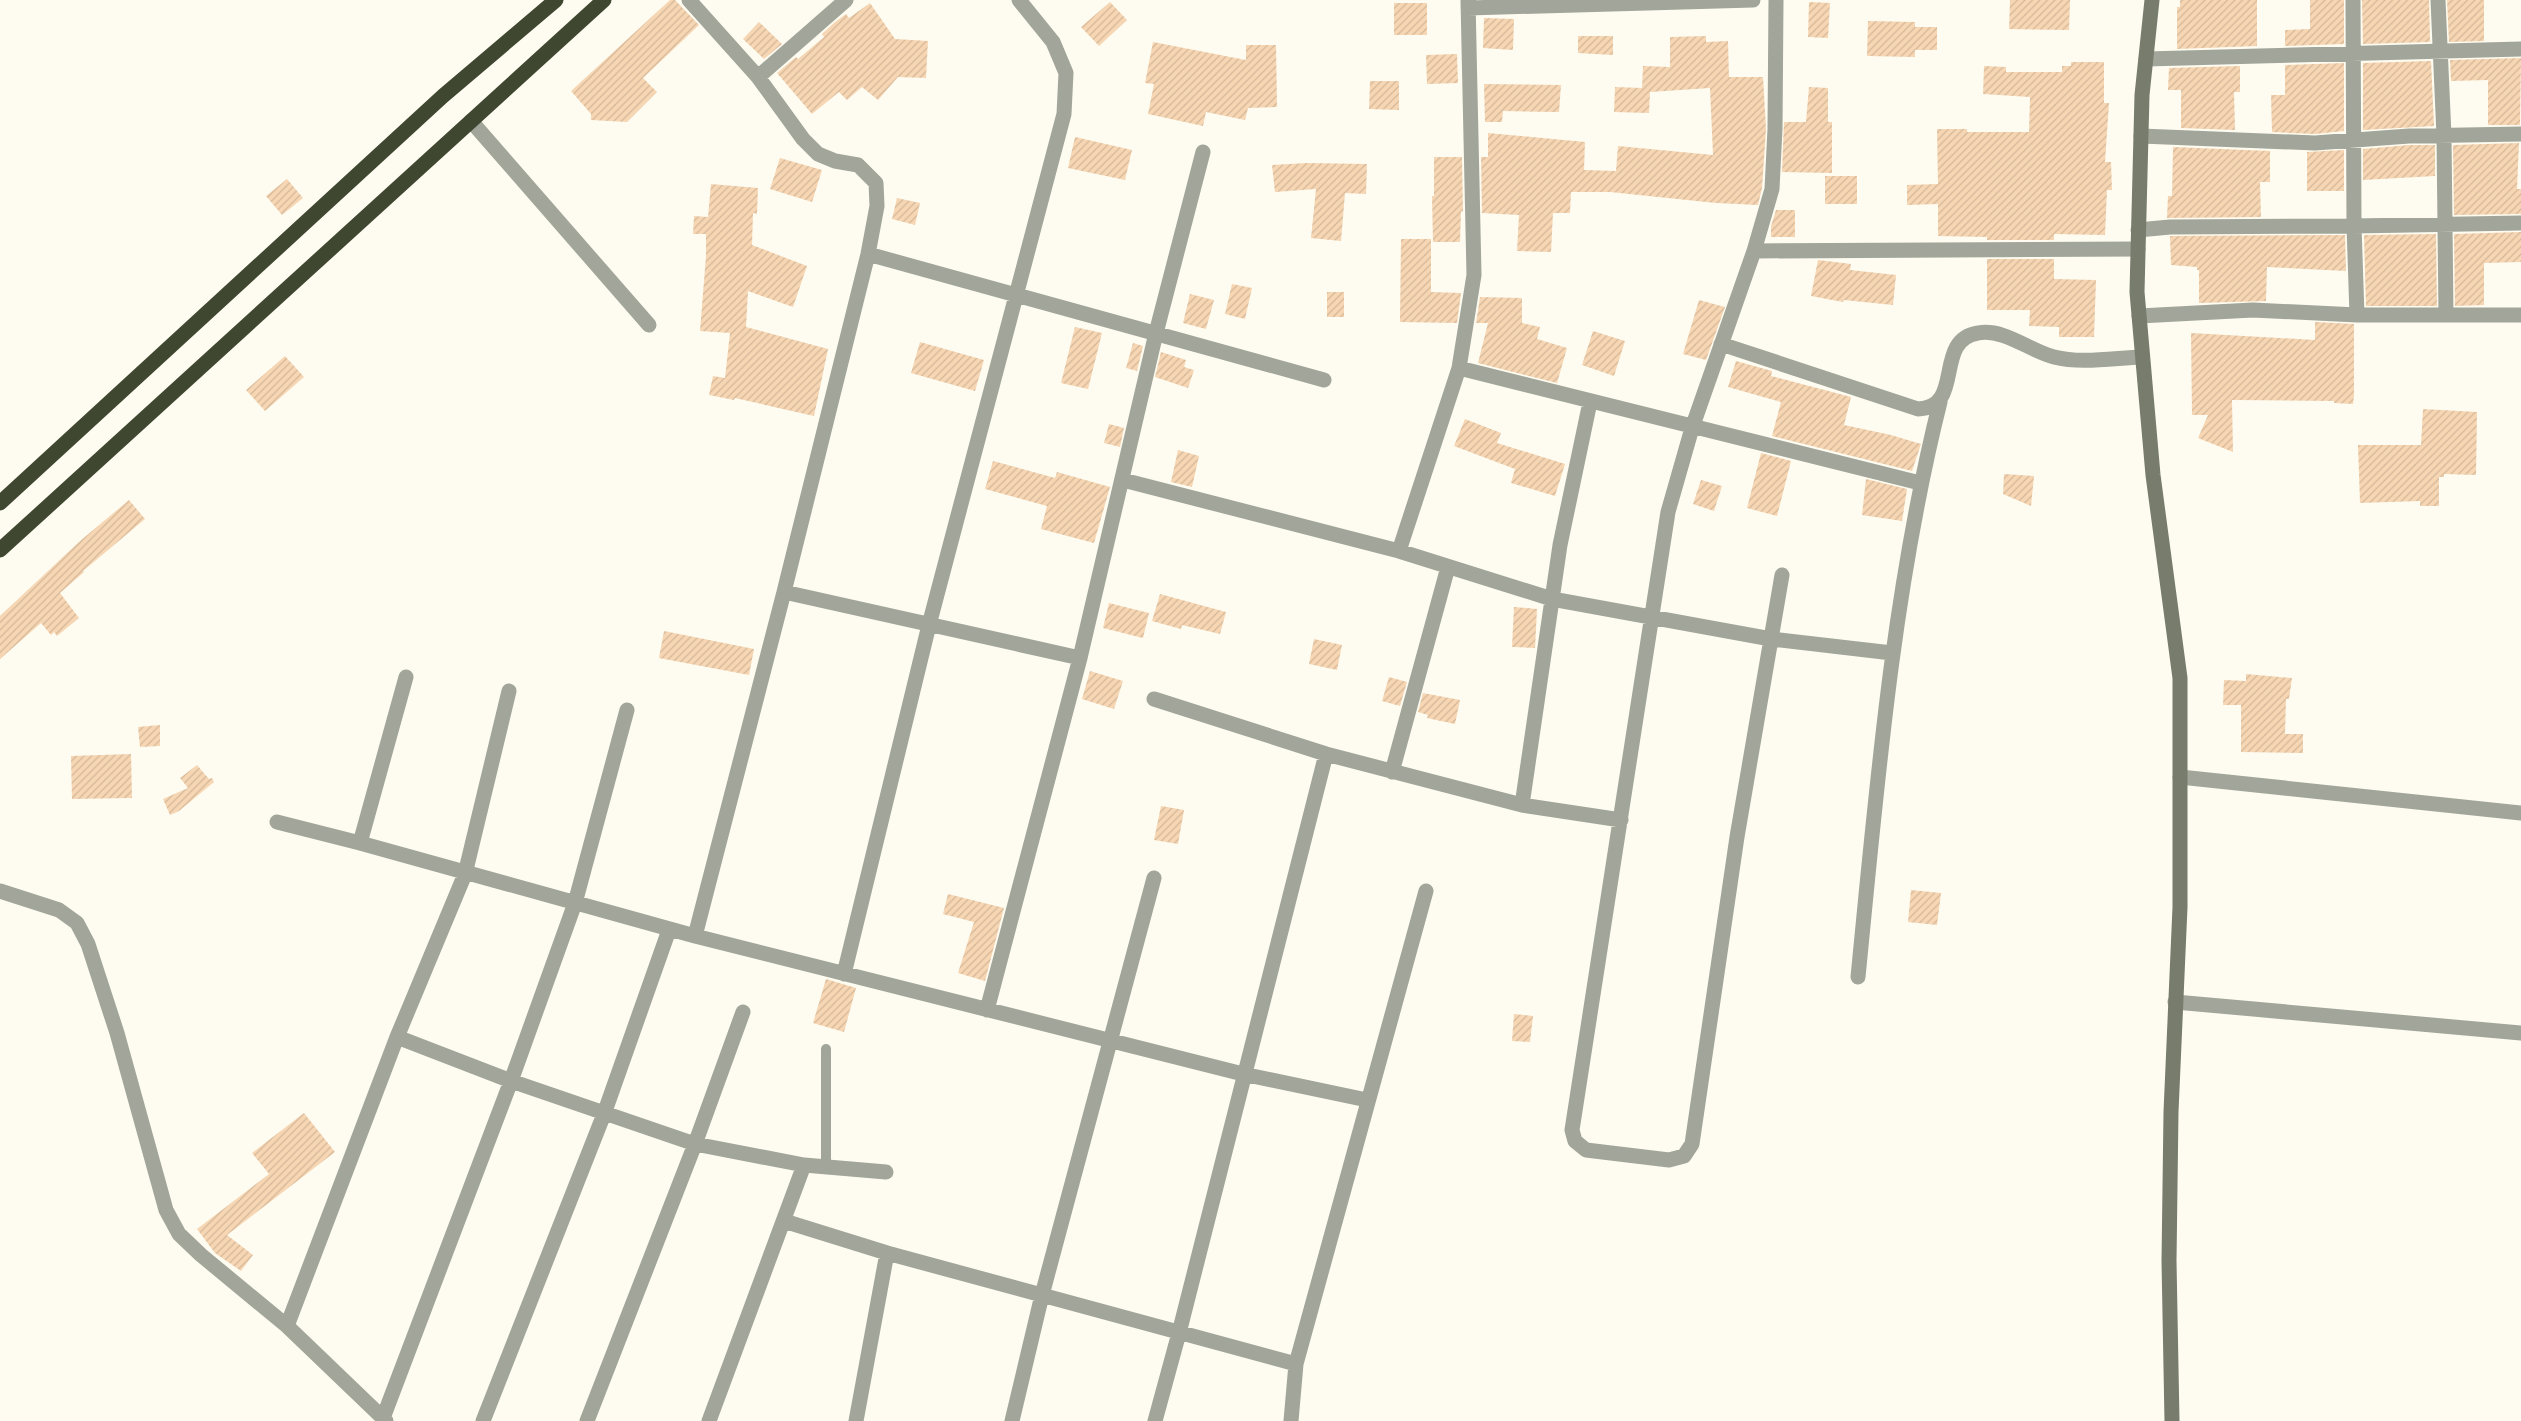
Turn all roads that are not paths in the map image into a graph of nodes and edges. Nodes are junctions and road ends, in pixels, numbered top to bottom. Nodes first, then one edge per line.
1 (556, 0) edge
2 (604, 0) edge
3 (690, 0) edge
4 (846, 0) edge
5 (1753, 0) edge
6 (1776, 0) edge
7 (2152, 0) edge
8 (2353, 0) edge
9 (2438, 0) edge
10 (1022, 1) edge
11 (1468, 4) edge
12 (2521, 49) edge
13 (2440, 51) junction
14 (2354, 53) junction
15 (2146, 59) junction
16 (758, 77) junction
17 (471, 121) junction
18 (2521, 134) edge
19 (2142, 136) junction
20 (2444, 136) junction
21 (2355, 140) junction
22 (1203, 152) dead end
23 (2521, 222) edge
24 (2444, 224) junction
25 (2354, 226) junction
26 (2138, 230) junction
27 (2138, 249) junction
28 (1754, 251) junction
29 (868, 254) junction
30 (1016, 294) junction
31 (2357, 315) junction
32 (2446, 315) junction
33 (2521, 315) edge
34 (2139, 316) junction
35 (649, 325) dead end
36 (1156, 333) junction
37 (1721, 344) junction
38 (2142, 357) junction
39 (1459, 368) junction
40 (1324, 380) dead end
41 (1590, 402) junction
42 (1940, 402) junction
43 (1692, 428) junction
44 (1123, 480) junction
45 (1920, 483) junction
46 (0, 503) edge
47 (0, 550) edge
48 (1399, 551) junction
49 (1448, 567) junction
50 (1782, 575) dead end
51 (784, 592) junction
52 (1552, 599) junction
53 (1651, 618) junction
54 (929, 625) junction
55 (1771, 639) junction
56 (1892, 653) junction
57 (1080, 658) junction
58 (406, 677) dead end
59 (508, 691) dead end
60 (1154, 699) dead end
61 (627, 710) dead end
62 (1326, 754) junction
63 (1392, 772) junction
64 (2180, 777) junction
65 (1522, 805) junction
66 (2521, 813) edge
67 (1621, 820) junction
68 (277, 822) dead end
69 (360, 843) junction
70 (465, 874) junction
71 (1154, 878) dead end
72 (0, 891) edge
73 (1426, 891) dead end
74 (575, 903) junction
75 (669, 930) junction
76 (695, 936) junction
77 (844, 974) junction
78 (1858, 977) dead end
79 (2176, 1002) junction
80 (987, 1010) junction
81 (743, 1012) dead end
82 (2521, 1033) edge
83 (397, 1037) junction
84 (1111, 1041) junction
85 (826, 1049) dead end
86 (1243, 1074) junction
87 (511, 1081) junction
88 (1367, 1100) junction
89 (604, 1114) junction
90 (695, 1144) junction
91 (804, 1165) junction
92 (826, 1166) junction
93 (886, 1172) dead end
94 (784, 1221) junction
95 (887, 1253) junction
96 (1042, 1295) junction
97 (287, 1326) junction
98 (1179, 1333) junction
99 (1296, 1364) junction
100 (384, 1420) edge
101 (483, 1421) edge
102 (587, 1421) edge
103 (709, 1421) edge
104 (856, 1421) edge
105 (1012, 1421) edge
106 (1154, 1421) edge
107 (1291, 1421) edge
108 (2172, 1421) edge

1 - 46 highway
2 - 17 highway
3 - 16 street
4 - 16 street
5 - 11 street
6 - 28 street
7 - 15 street
8 - 14 street
9 - 13 street
10 - 30 street
11 - 39 street
12 - 13 street
13 - 14 street
13 - 20 street
14 - 15 street
14 - 21 street
15 - 19 street
16 - 29 street
17 - 35 street
17 - 47 highway
18 - 20 street
19 - 21 street
19 - 26 street
20 - 21 street
20 - 24 street
21 - 25 street
22 - 36 street
23 - 24 street
24 - 25 street
24 - 32 street
25 - 26 street
25 - 31 street
26 - 27 street
27 - 28 street
27 - 34 street
28 - 37 street
29 - 30 street
29 - 51 street
30 - 36 street
30 - 54 street
31 - 32 street
31 - 34 street
32 - 33 street
34 - 38 street
36 - 40 street
36 - 44 street
37 - 42 street
37 - 43 street
38 - 42 street
38 - 64 street
39 - 41 street
39 - 48 street
41 - 43 street
41 - 52 street
42 - 45 street
43 - 45 street
43 - 53 street
44 - 48 street
44 - 57 street
45 - 56 street
48 - 49 street
49 - 52 street
49 - 63 street
50 - 55 street
51 - 54 street
51 - 76 street
52 - 53 street
52 - 65 street
53 - 55 street
53 - 67 street
54 - 57 street
54 - 77 street
55 - 56 street
55 - 67 street
56 - 78 street
57 - 80 street
58 - 69 street
59 - 70 street
60 - 62 street
61 - 74 street
62 - 63 street
62 - 86 street
63 - 65 street
64 - 66 street
64 - 79 street
65 - 67 street
68 - 69 street
69 - 70 street
70 - 74 street
70 - 83 street
71 - 84 street
72 - 97 street
73 - 88 street
74 - 75 street
74 - 87 street
75 - 76 street
75 - 89 street
76 - 77 street
77 - 80 street
79 - 82 street
79 - 108 street
80 - 84 street
81 - 90 street
83 - 87 street
83 - 97 street
84 - 86 street
84 - 96 street
85 - 92 lane
86 - 88 street
86 - 98 street
87 - 89 street
87 - 100 street
88 - 99 street
89 - 90 street
89 - 101 street
90 - 91 street
90 - 102 street
91 - 92 street
91 - 94 street
92 - 93 street
94 - 95 street
94 - 103 street
95 - 96 street
95 - 104 street
96 - 98 street
96 - 105 street
97 - 100 street
98 - 99 street
98 - 106 street
99 - 107 street

